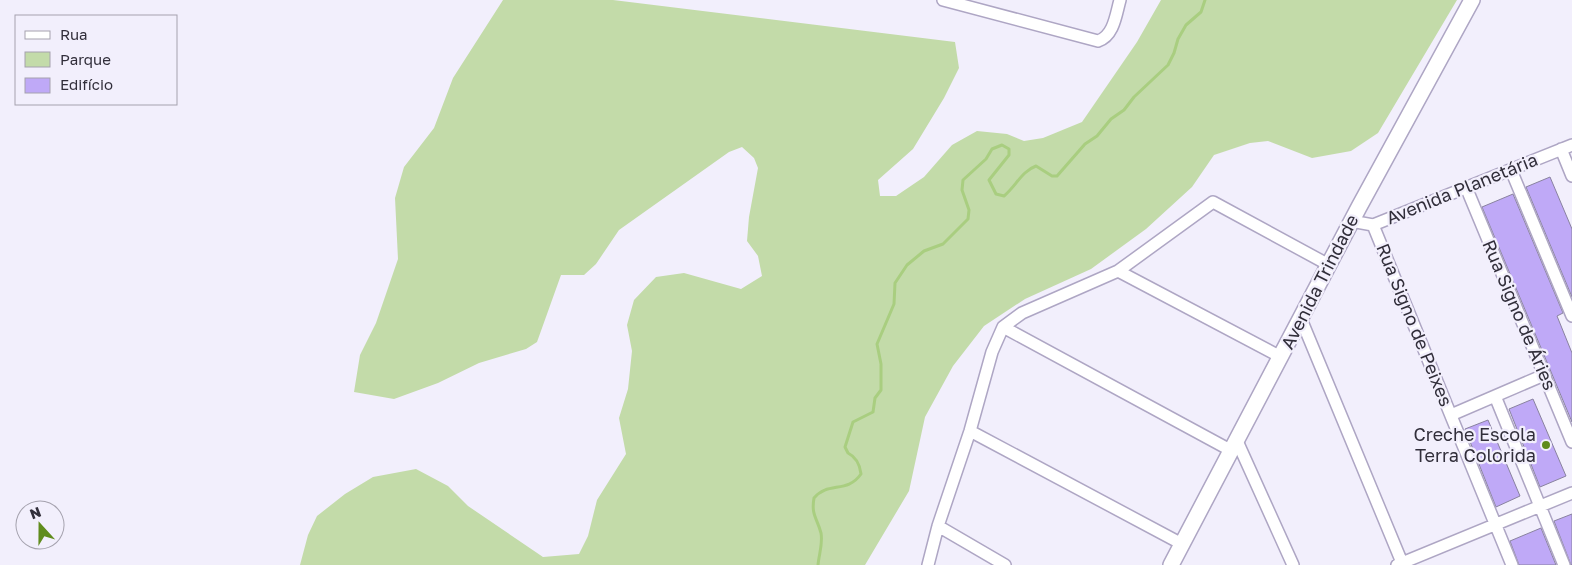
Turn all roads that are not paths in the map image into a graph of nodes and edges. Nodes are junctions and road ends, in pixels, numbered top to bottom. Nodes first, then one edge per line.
1 (943, 0) edge
2 (1120, 0) edge
3 (1472, 0) edge
4 (1567, 147) edge
5 (1511, 170) junction
6 (1572, 176) edge
7 (1466, 187) junction
8 (1351, 221) junction
9 (1373, 225) junction
10 (1329, 265) junction
11 (1118, 271) junction
12 (1572, 316) edge
13 (1301, 319) junction
14 (1004, 327) junction
15 (1281, 357) junction
16 (1544, 375) junction
17 (1495, 396) junction
18 (1451, 415) junction
19 (970, 431) junction
20 (1572, 442) edge
21 (1234, 446) junction
22 (1572, 493) edge
23 (1541, 506) junction
24 (1495, 525) junction
25 (938, 526) junction
26 (1182, 544) junction
27 (1401, 564) edge
28 (928, 565) edge
29 (1005, 565) edge
30 (1171, 565) edge
31 (1293, 565) edge
32 (1512, 565) edge
33 (1564, 565) edge

1 - 2 street
3 - 8 main road, Avenida Trindade
4 - 5 street, Avenida Planetária
4 - 6 street
5 - 7 street, Avenida Planetária
5 - 12 street
7 - 9 street, Avenida Planetária
7 - 16 street, Rua Signo de Áries
8 - 9 street, Avenida Planetária
8 - 10 main road, Avenida Trindade
9 - 18 street, Rua Signo de Peixes
10 - 11 street
10 - 13 main road, Avenida Trindade
11 - 14 street
11 - 15 street
13 - 15 main road, Avenida Trindade
13 - 27 street
14 - 19 street
14 - 21 street
15 - 21 main road, Avenida Trindade
16 - 17 street
16 - 20 street, Rua Signo de Áries
17 - 18 street
17 - 23 street
18 - 24 street, Rua Signo de Peixes
19 - 25 street
19 - 26 street
21 - 26 main road, Avenida Trindade
21 - 31 street
22 - 23 street
23 - 24 street
23 - 33 street
24 - 27 street
24 - 32 street, Rua Signo de Peixes
25 - 28 street
25 - 29 street
26 - 30 main road, Avenida Trindade

